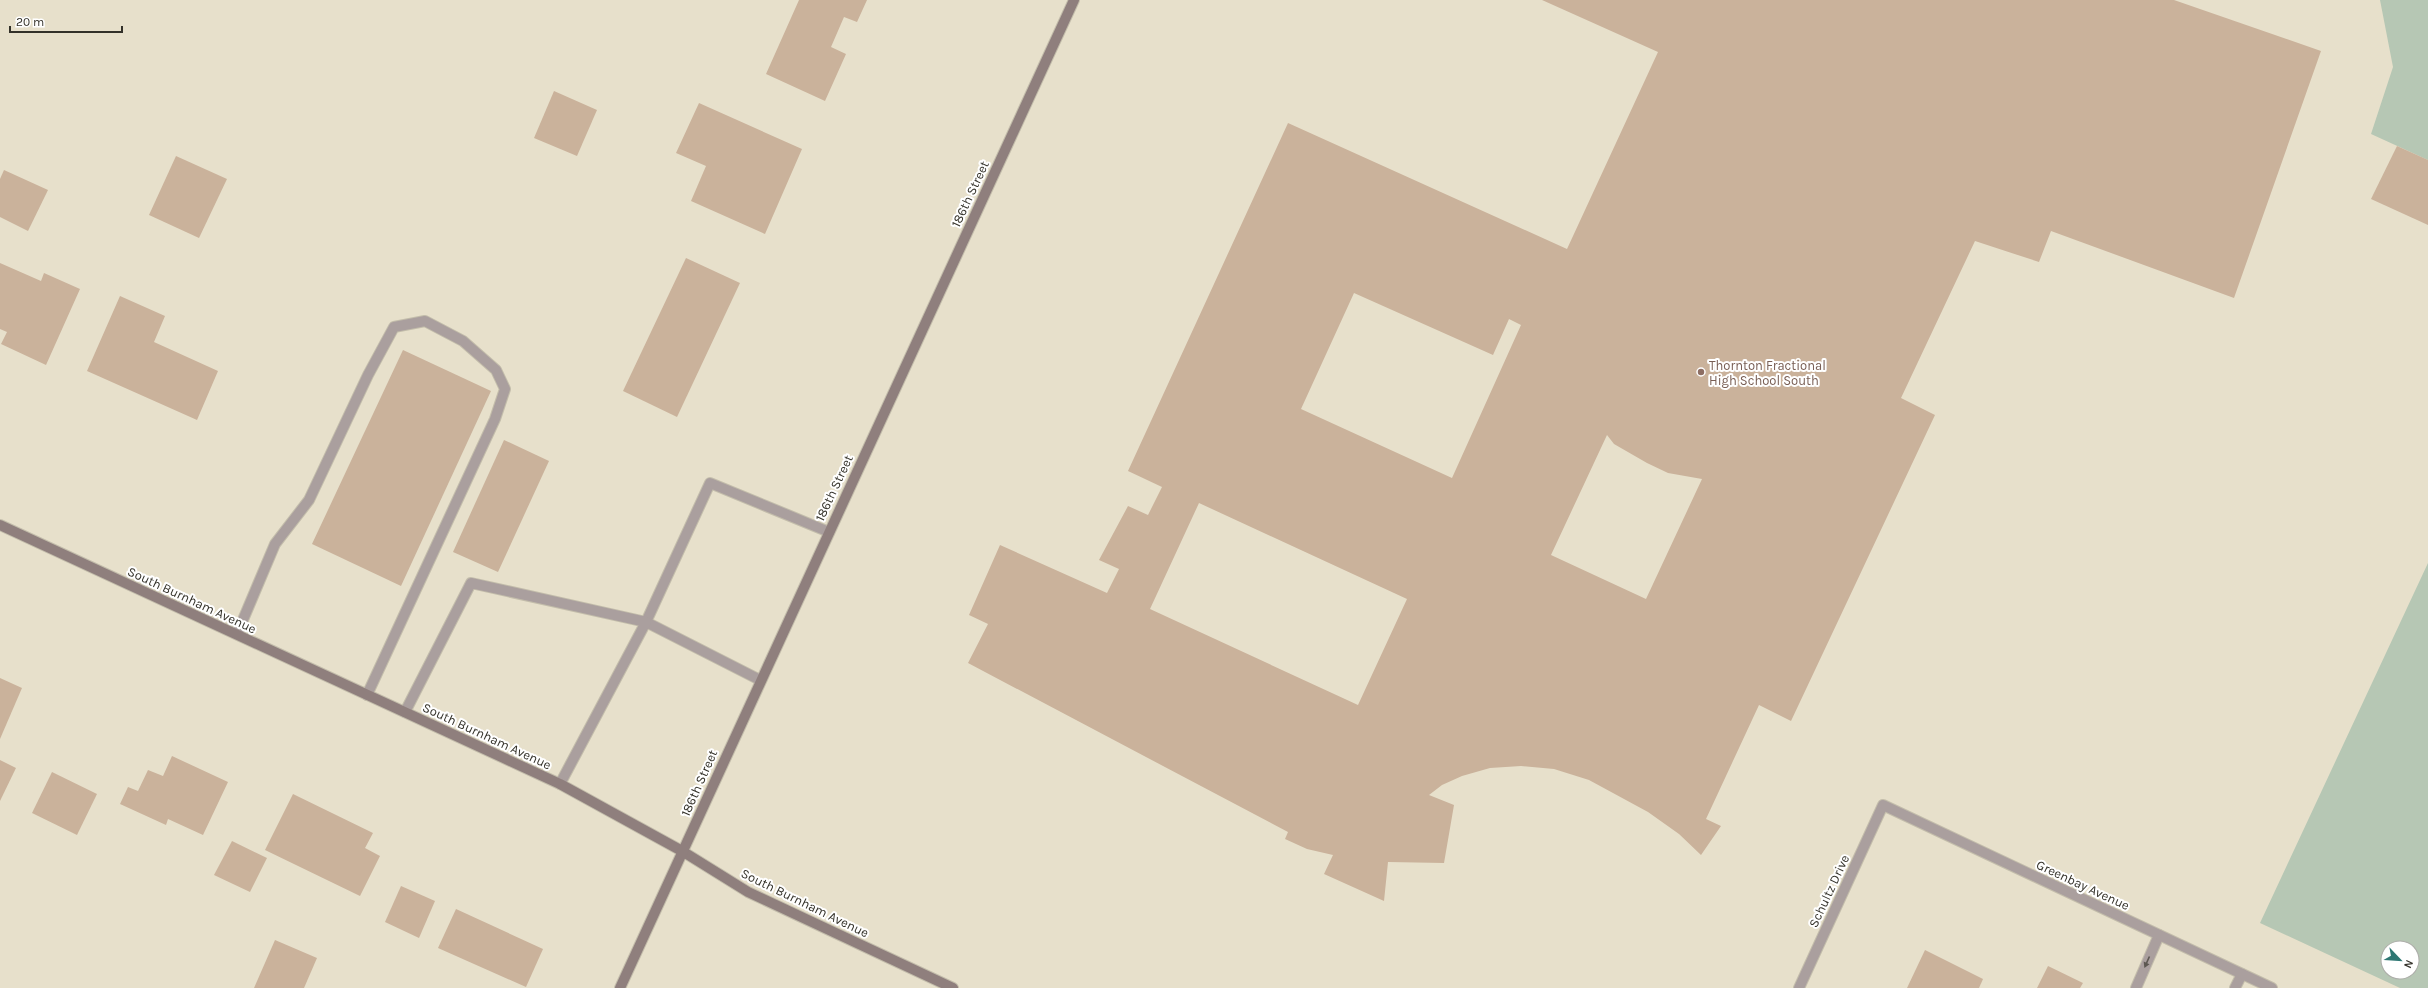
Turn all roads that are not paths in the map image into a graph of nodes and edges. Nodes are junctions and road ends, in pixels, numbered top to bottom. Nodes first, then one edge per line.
1 (1074, 0) edge
2 (0, 525) edge
3 (828, 532) junction
4 (646, 622) junction
5 (237, 634) junction
6 (760, 680) junction
7 (367, 694) junction
8 (405, 712) junction
9 (560, 784) junction
10 (1883, 805) joint
11 (682, 851) junction
12 (2159, 935) junction
13 (2242, 974) junction
14 (620, 988) edge
15 (953, 988) edge
16 (1799, 988) edge
17 (2136, 988) edge
18 (2235, 988) edge
19 (2272, 988) edge

1 - 3 street, 186th Street
2 - 5 street, South Burnham Avenue
3 - 4 street
3 - 6 street, 186th Street
4 - 6 street
4 - 8 street
4 - 9 street
5 - 7 street, South Burnham Avenue
5 - 7 street
6 - 11 street, 186th Street
7 - 8 street, South Burnham Avenue
8 - 9 street, South Burnham Avenue
9 - 11 street, South Burnham Avenue
10 - 12 street, Greenbay Avenue
10 - 16 street, Schultz Drive
11 - 14 street, 186th Street
11 - 15 street, South Burnham Avenue
12 - 13 street, Greenbay Avenue
12 -> 17 street
13 - 18 street
13 - 19 street, Greenbay Avenue

